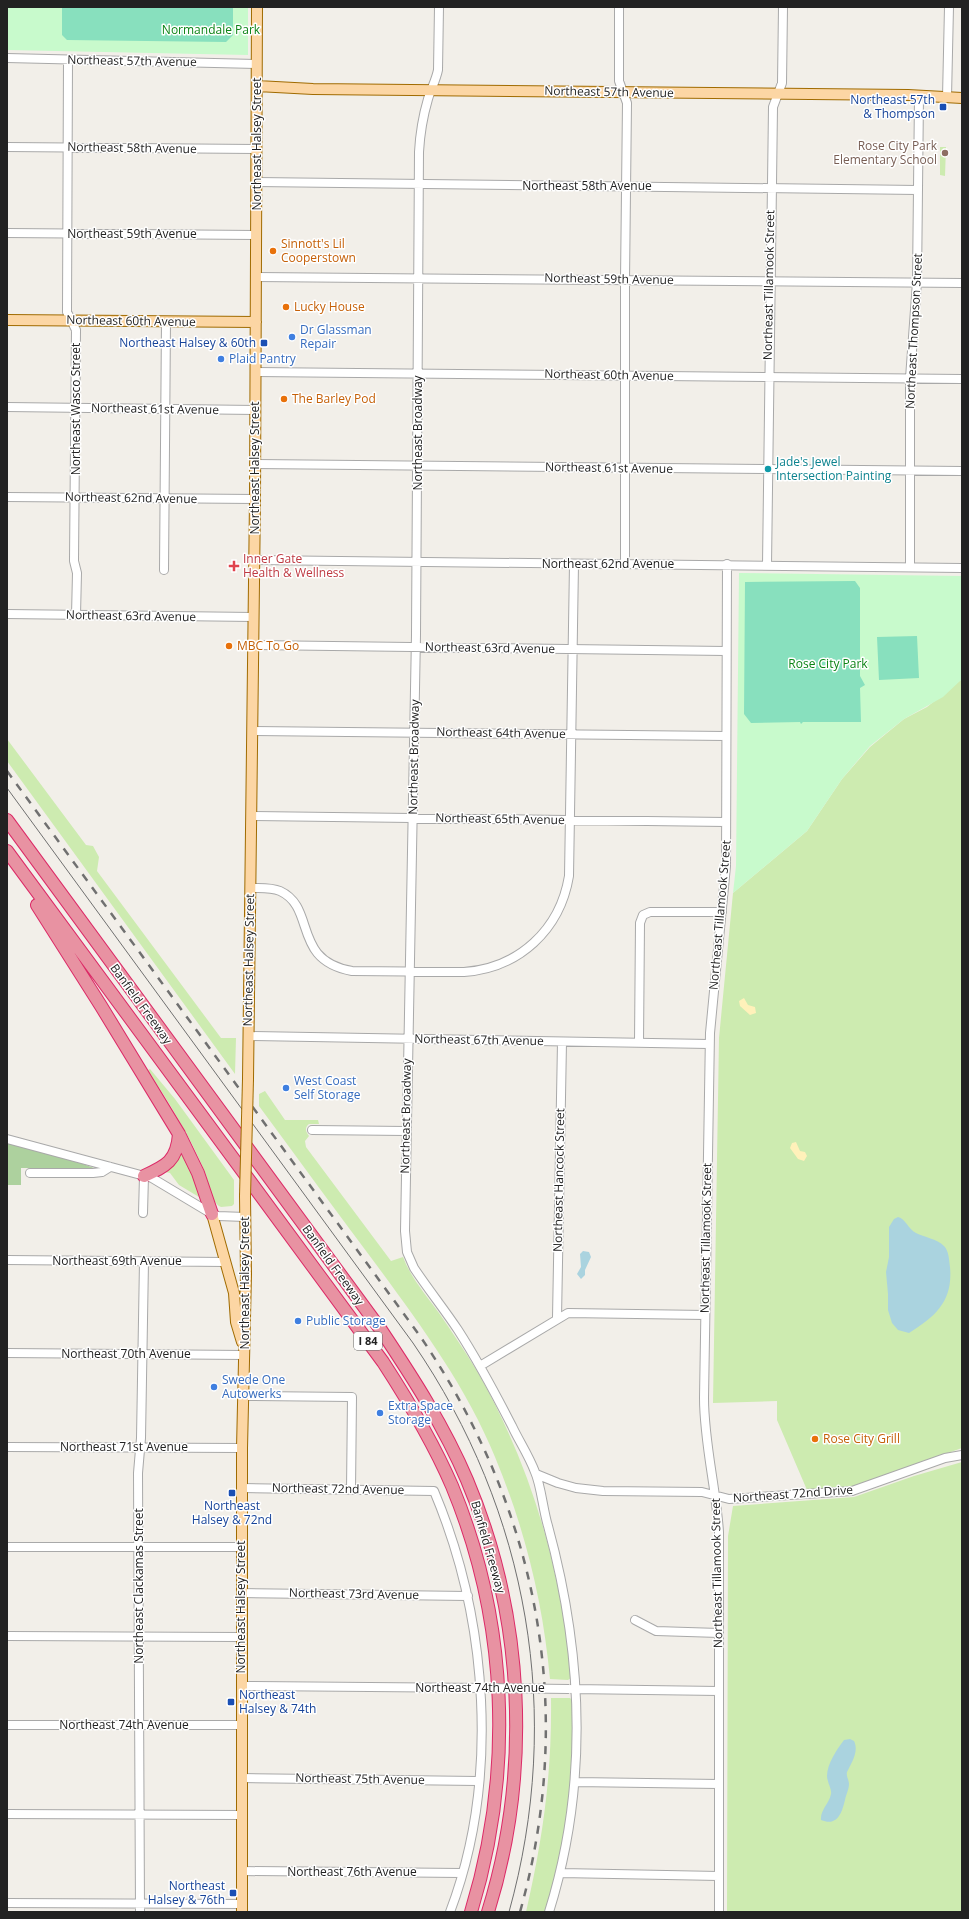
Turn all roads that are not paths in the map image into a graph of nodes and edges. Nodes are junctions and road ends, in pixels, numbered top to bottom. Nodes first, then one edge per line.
1 (257, 7) edge
2 (439, 7) edge
3 (619, 7) edge
4 (783, 7) edge
5 (949, 7) edge
6 (7, 58) edge
7 (68, 60) junction
8 (257, 64) junction
9 (257, 86) junction
10 (431, 90) junction
11 (623, 92) junction
12 (778, 94) junction
13 (919, 96) junction
14 (947, 97) junction
15 (962, 98) edge
16 (7, 146) edge
17 (67, 147) junction
18 (257, 149) junction
19 (256, 182) junction
20 (418, 183) junction
21 (626, 187) junction
22 (771, 188) junction
23 (918, 190) junction
24 (7, 233) edge
25 (67, 233) junction
26 (256, 235) junction
27 (256, 277) junction
28 (418, 277) junction
29 (625, 280) junction
30 (769, 281) junction
31 (917, 282) junction
32 (962, 282) edge
33 (7, 320) edge
34 (71, 320) junction
35 (166, 321) junction
36 (256, 322) junction
37 (256, 372) junction
38 (418, 373) junction
39 (626, 376) junction
40 (768, 377) junction
41 (910, 378) junction
42 (962, 379) edge
43 (7, 407) edge
44 (76, 409) junction
45 (165, 410) junction
46 (256, 410) junction
47 (256, 464) junction
48 (418, 466) junction
49 (625, 468) junction
50 (768, 469) junction
51 (910, 471) junction
52 (962, 471) edge
53 (7, 497) edge
54 (75, 498) junction
55 (164, 499) junction
56 (255, 499) junction
57 (255, 560) junction
58 (417, 561) junction
59 (574, 564) junction
60 (625, 564) junction
61 (727, 564) junction
62 (766, 565) junction
63 (910, 567) junction
64 (962, 568) edge
65 (164, 570) dead end
66 (7, 614) edge
67 (76, 616) junction
68 (254, 617) junction
69 (254, 645) junction
70 (416, 647) junction
71 (573, 649) junction
72 (726, 651) junction
73 (253, 731) junction
74 (415, 733) junction
75 (571, 734) junction
76 (726, 736) junction
77 (251, 816) junction
78 (413, 818) junction
79 (7, 820) edge
80 (570, 820) junction
81 (726, 822) junction
82 (8, 853) edge
83 (250, 888) junction
84 (722, 912) junction
85 (409, 972) junction
86 (248, 1036) junction
87 (408, 1039) junction
88 (562, 1042) junction
89 (639, 1043) junction
90 (709, 1044) junction
91 (312, 1130) dead end
92 (406, 1131) junction
93 (179, 1134) junction
94 (7, 1138) edge
95 (110, 1167) junction
96 (30, 1173) dead end
97 (144, 1176) junction
98 (143, 1213) dead end
99 (212, 1214) junction
100 (245, 1217) junction
101 (7, 1260) edge
102 (144, 1261) junction
103 (226, 1262) junction
104 (705, 1315) junction
105 (557, 1318) junction
106 (7, 1353) edge
107 (142, 1354) junction
108 (245, 1355) junction
109 (480, 1366) junction
110 (243, 1396) junction
111 (7, 1447) edge
112 (140, 1448) junction
113 (242, 1448) junction
114 (962, 1455) edge
115 (536, 1474) junction
116 (242, 1488) junction
117 (351, 1490) junction
118 (716, 1495) junction
119 (7, 1547) edge
120 (241, 1547) junction
121 (138, 1548) junction
122 (241, 1593) junction
123 (468, 1596) junction
124 (635, 1620) dead end
125 (719, 1633) junction
126 (7, 1636) edge
127 (139, 1636) junction
128 (241, 1637) junction
129 (241, 1686) junction
130 (484, 1688) junction
131 (573, 1689) junction
132 (719, 1691) junction
133 (7, 1725) edge
134 (242, 1725) junction
135 (139, 1726) junction
136 (242, 1778) junction
137 (478, 1781) junction
138 (575, 1782) junction
139 (719, 1784) junction
140 (7, 1814) edge
141 (140, 1815) junction
142 (242, 1815) junction
143 (242, 1872) junction
144 (462, 1873) junction
145 (561, 1873) junction
146 (719, 1876) junction
147 (7, 1903) edge
148 (140, 1908) edge
149 (242, 1908) edge
150 (450, 1912) edge
151 (471, 1912) edge
152 (488, 1912) edge
153 (549, 1912) edge
154 (718, 1912) edge

1 - 8 main road, Northeast Halsey Street
2 - 10 street, Northeast Broadway
3 - 11 street
4 - 12 street, Northeast Tillamook Street
5 - 14 street
6 - 7 street, Northeast 57th Avenue
7 - 8 street, Northeast 57th Avenue
7 - 17 street, Northeast Wasco Street
8 - 9 main road, Northeast Halsey Street
9 - 10 main road, Northeast 57th Avenue
9 - 18 main road, Northeast Halsey Street
10 - 11 main road, Northeast 57th Avenue
10 - 20 street, Northeast Broadway
11 - 12 main road, Northeast 57th Avenue
11 - 21 street
12 - 13 main road, Northeast 57th Avenue
12 - 22 street, Northeast Tillamook Street
13 - 14 main road, Northeast 57th Avenue
13 - 23 street, Northeast Thompson Street
14 - 15 main road, Northeast 57th Avenue
16 - 17 street, Northeast 58th Avenue
17 - 18 street, Northeast 58th Avenue
17 - 25 street, Northeast Wasco Street
18 - 19 main road, Northeast Halsey Street
19 - 20 street, Northeast 58th Avenue
19 - 26 main road, Northeast Halsey Street
20 - 21 street, Northeast 58th Avenue
20 - 28 street, Northeast Broadway
21 - 22 street, Northeast 58th Avenue
21 - 29 street
22 - 23 street, Northeast 58th Avenue
22 - 30 street, Northeast Tillamook Street
23 - 31 street, Northeast Thompson Street
24 - 25 street, Northeast 59th Avenue
25 - 26 street, Northeast 59th Avenue
25 - 34 street, Northeast Wasco Street
26 - 27 main road, Northeast Halsey Street
27 - 28 street, Northeast 59th Avenue
27 - 36 main road, Northeast Halsey Street
28 - 29 street, Northeast 59th Avenue
28 - 38 street, Northeast Broadway
29 - 30 street, Northeast 59th Avenue
29 - 39 street
30 - 31 street, Northeast 59th Avenue
30 - 40 street, Northeast Tillamook Street
31 - 32 street, Northeast 59th Avenue
31 - 41 street, Northeast Thompson Street
33 - 34 main road, Northeast 60th Avenue
34 - 35 main road, Northeast 60th Avenue
34 - 44 street, Northeast Wasco Street
35 - 36 main road, Northeast 60th Avenue
35 - 45 street
36 - 37 main road, Northeast Halsey Street
37 - 38 street, Northeast 60th Avenue
37 - 46 main road, Northeast Halsey Street
38 - 39 street, Northeast 60th Avenue
38 - 48 street, Northeast Broadway
39 - 40 street, Northeast 60th Avenue
39 - 49 street
40 - 41 street, Northeast 60th Avenue
40 - 50 street, Northeast Tillamook Street
41 - 42 street, Northeast 60th Avenue
41 - 51 street, Northeast Thompson Street
43 - 44 street, Northeast 61st Avenue
44 - 45 street, Northeast 61st Avenue
44 - 54 street, Northeast Wasco Street
45 - 46 street, Northeast 61st Avenue
45 - 55 street
46 - 47 main road, Northeast Halsey Street
47 - 48 street, Northeast 61st Avenue
47 - 56 main road, Northeast Halsey Street
48 - 49 street, Northeast 61st Avenue
48 - 58 street, Northeast Broadway
49 - 50 street, Northeast 61st Avenue
49 - 60 street
50 - 51 street, Northeast 61st Avenue
50 - 62 street, Northeast Tillamook Street
51 - 52 street, Northeast 61st Avenue
51 - 63 street, Northeast Thompson Street
53 - 54 street, Northeast 62nd Avenue
54 - 55 street, Northeast 62nd Avenue
54 - 67 street, Northeast Wasco Street
55 - 56 street, Northeast 62nd Avenue
55 - 65 street
56 - 57 main road, Northeast Halsey Street
57 - 58 street, Northeast 62nd Avenue
57 - 68 main road, Northeast Halsey Street
58 - 59 street, Northeast 62nd Avenue
58 - 70 street, Northeast Broadway
59 - 60 street, Northeast 62nd Avenue
59 - 71 street
60 - 61 street, Northeast 62nd Avenue
61 - 62 street, Northeast 62nd Avenue
61 - 72 street, Northeast Tillamook Street
62 - 63 street, Northeast 62nd Avenue
63 - 64 street, Northeast 62nd Avenue
66 - 67 street, Northeast 63rd Avenue
67 - 68 street, Northeast 63rd Avenue
68 - 69 main road, Northeast Halsey Street
69 - 70 street, Northeast 63rd Avenue
69 - 73 main road, Northeast Halsey Street
70 - 71 street, Northeast 63rd Avenue
70 - 74 street, Northeast Broadway
71 - 72 street, Northeast 63rd Avenue
71 - 75 street
72 - 76 street, Northeast Tillamook Street
73 - 74 street, Northeast 64th Avenue
73 - 77 main road, Northeast Halsey Street
74 - 75 street, Northeast 64th Avenue
74 - 78 street, Northeast Broadway
75 - 76 street, Northeast 64th Avenue
75 - 80 street
76 - 81 street, Northeast Tillamook Street
77 - 78 street, Northeast 65th Avenue
77 - 83 main road, Northeast Halsey Street
78 - 80 street, Northeast 65th Avenue
78 - 85 street, Northeast Broadway
79 - 152 highway, Banfield Freeway / I 84
80 - 81 street, Northeast 65th Avenue
80 - 85 street
81 - 84 street, Northeast Tillamook Street
82 - 93 highway
82 - 151 highway, Banfield Freeway / I 84
83 - 85 street
83 - 86 main road, Northeast Halsey Street
84 - 89 street
84 - 90 street, Northeast Tillamook Street
85 - 87 street, Northeast Broadway
86 - 87 street, Northeast 67th Avenue
86 - 100 main road, Northeast Halsey Street, bridge
87 - 88 street, Northeast 67th Avenue
87 - 92 street, Northeast Broadway
88 - 89 street, Northeast 67th Avenue
88 - 105 street, Northeast Hancock Street
89 - 90 street, Northeast 67th Avenue
90 - 104 street, Northeast Tillamook Street
91 - 92 street
92 - 109 street, Northeast Broadway
93 - 97 highway
93 - 99 highway
94 - 95 street
95 - 96 street
95 - 97 street
97 - 98 street
97 - 99 street
99 - 100 street
99 - 103 main road
100 - 108 main road, Northeast Halsey Street
101 - 102 street, Northeast 69th Avenue
102 - 103 street, Northeast 69th Avenue
102 - 107 street, Northeast Clackamas Street
103 - 108 main road
104 - 105 street
104 - 118 street, Northeast Tillamook Street
105 - 109 street
106 - 107 street, Northeast 70th Avenue
107 - 108 street, Northeast 70th Avenue
107 - 112 street, Northeast Clackamas Street
108 - 110 main road, Northeast Halsey Street
109 - 115 street, Northeast Broadway
110 - 113 main road, Northeast Halsey Street
110 - 117 street
111 - 112 street, Northeast 71st Avenue
112 - 113 street, Northeast 71st Avenue
112 - 121 street, Northeast Clackamas Street
113 - 116 main road, Northeast Halsey Street
114 - 118 street, Northeast 72nd Drive
115 - 118 street
115 - 131 street, Northeast Broadway
116 - 117 street, Northeast 72nd Avenue
116 - 120 main road, Northeast Halsey Street
117 - 123 street, Northeast 72nd Avenue
118 - 125 street, Northeast Tillamook Street
119 - 121 street
120 - 121 street
120 - 122 main road, Northeast Halsey Street
121 - 127 street, Northeast Clackamas Street
122 - 123 street, Northeast 73rd Avenue
122 - 128 main road, Northeast Halsey Street
123 - 130 street
124 - 125 street
125 - 132 street, Northeast Tillamook Street
126 - 127 street
127 - 128 street
127 - 135 street, Northeast Clackamas Street
128 - 129 main road, Northeast Halsey Street
129 - 130 street, Northeast 74th Avenue
129 - 134 main road, Northeast Halsey Street
130 - 131 street, Northeast 74th Avenue, bridge
130 - 137 street
131 - 132 street, Northeast 74th Avenue
131 - 138 street, Northeast Broadway
132 - 139 street, Northeast Tillamook Street
133 - 135 street, Northeast 74th Avenue
134 - 135 street, Northeast 74th Avenue
134 - 136 main road, Northeast Halsey Street
135 - 141 street, Northeast Clackamas Street
136 - 137 street, Northeast 75th Avenue
136 - 142 main road, Northeast Halsey Street
137 - 144 street
138 - 139 street
138 - 145 street, Northeast Broadway
139 - 146 street, Northeast Tillamook Street
140 - 141 street
141 - 142 street
141 - 148 street, Northeast Clackamas Street
142 - 143 main road, Northeast Halsey Street
143 - 144 street, Northeast 76th Avenue
143 - 149 main road, Northeast Halsey Street
144 - 150 street
145 - 146 street
145 - 153 street, Northeast Broadway
146 - 154 street, Northeast Tillamook Street
147 - 148 street
148 - 149 street

